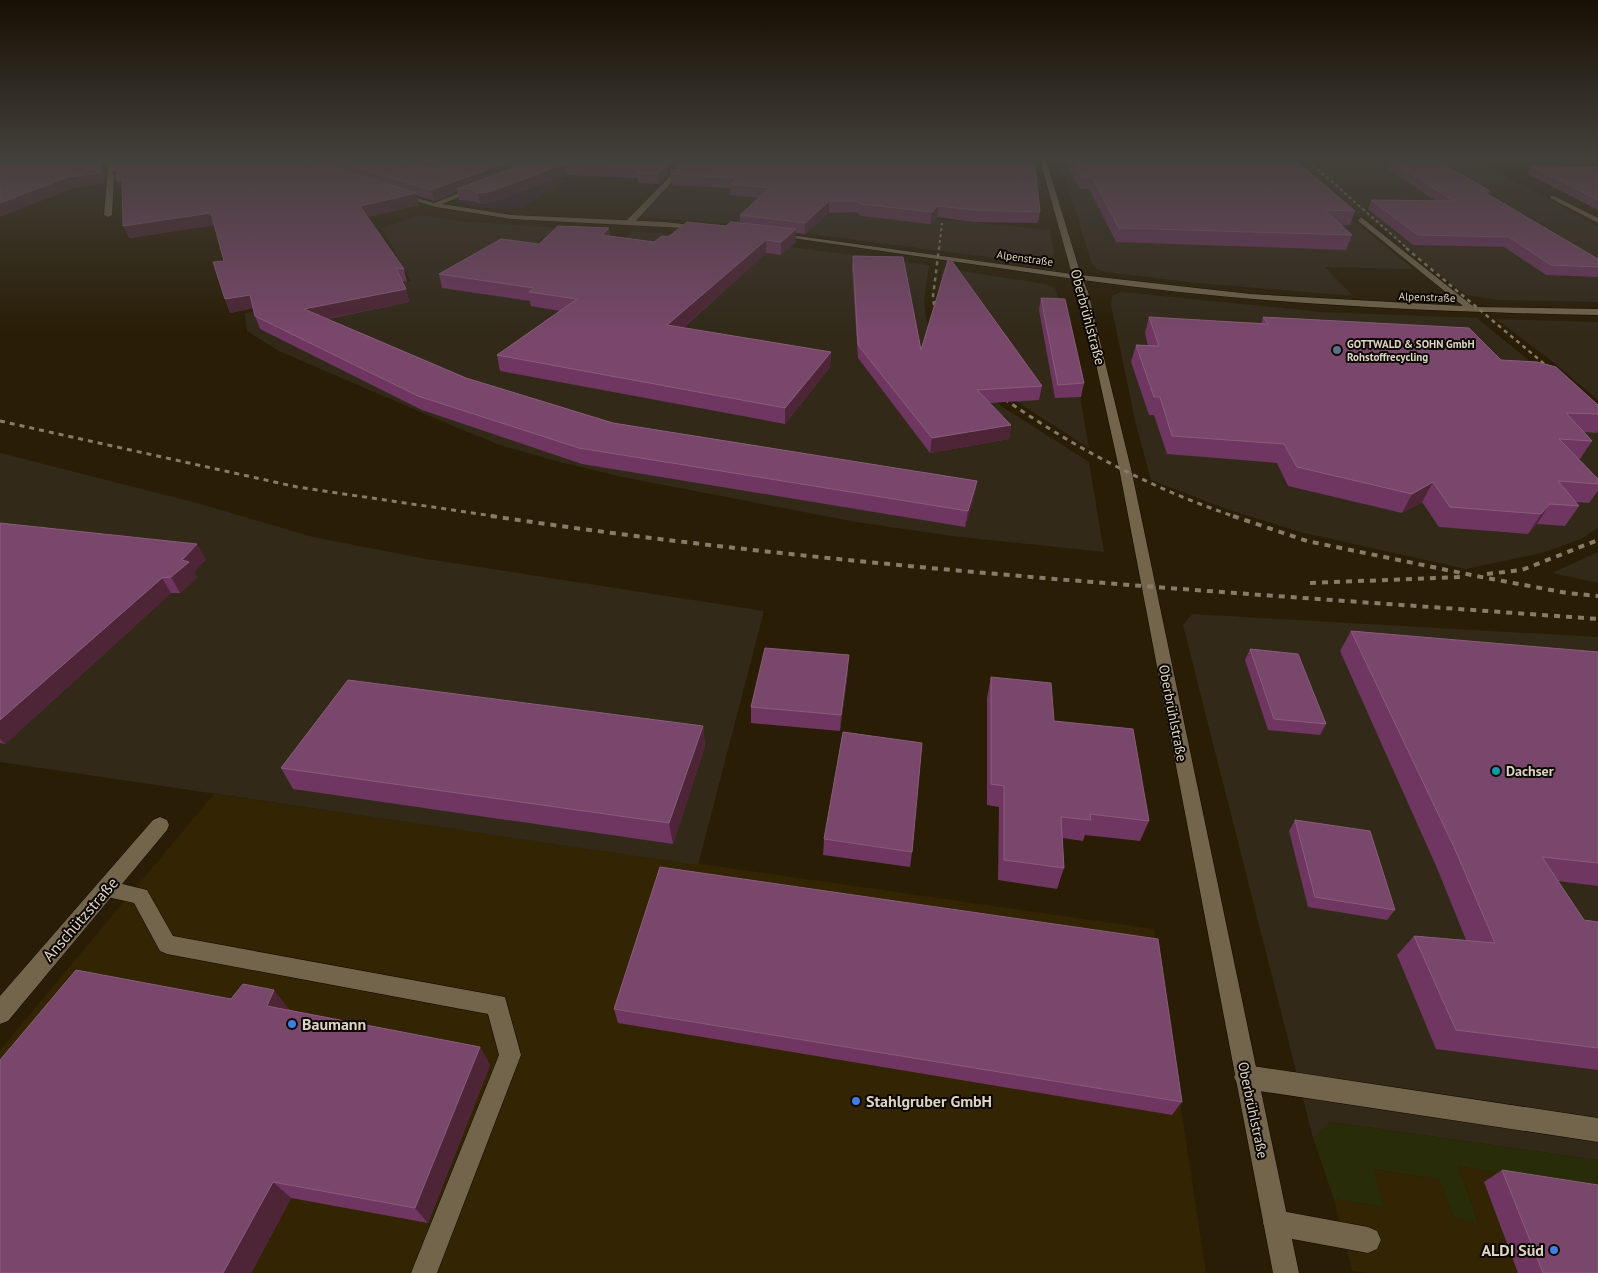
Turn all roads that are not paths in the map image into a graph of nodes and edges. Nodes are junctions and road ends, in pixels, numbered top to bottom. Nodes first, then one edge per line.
1 (533, 216) edge
2 (635, 216) edge
3 (1059, 216) edge
4 (1361, 219) dead end
5 (630, 222) junction
6 (710, 228) edge
7 (768, 234) edge
8 (1077, 276) junction
9 (1473, 310) junction
10 (1598, 312) edge
11 (160, 825) dead end
12 (106, 890) junction
13 (0, 1013) edge
14 (1246, 1077) junction
15 (1598, 1130) edge
16 (1276, 1223) junction
17 (1368, 1240) dead end
18 (424, 1273) edge
19 (1286, 1273) edge

1 - 5 street
2 - 5 street
3 - 8 street, Oberbrühlstraße
4 - 9 street
5 - 6 street
7 - 8 street, Alpenstraße
8 - 9 street, Alpenstraße
8 - 14 street, Oberbrühlstraße
9 - 10 street, Alpenstraße
11 - 12 street, Anschützstraße
12 - 13 street, Anschützstraße
12 - 18 street
14 - 15 street
14 - 16 street, Oberbrühlstraße
16 - 17 street
16 - 19 street, Oberbrühlstraße

